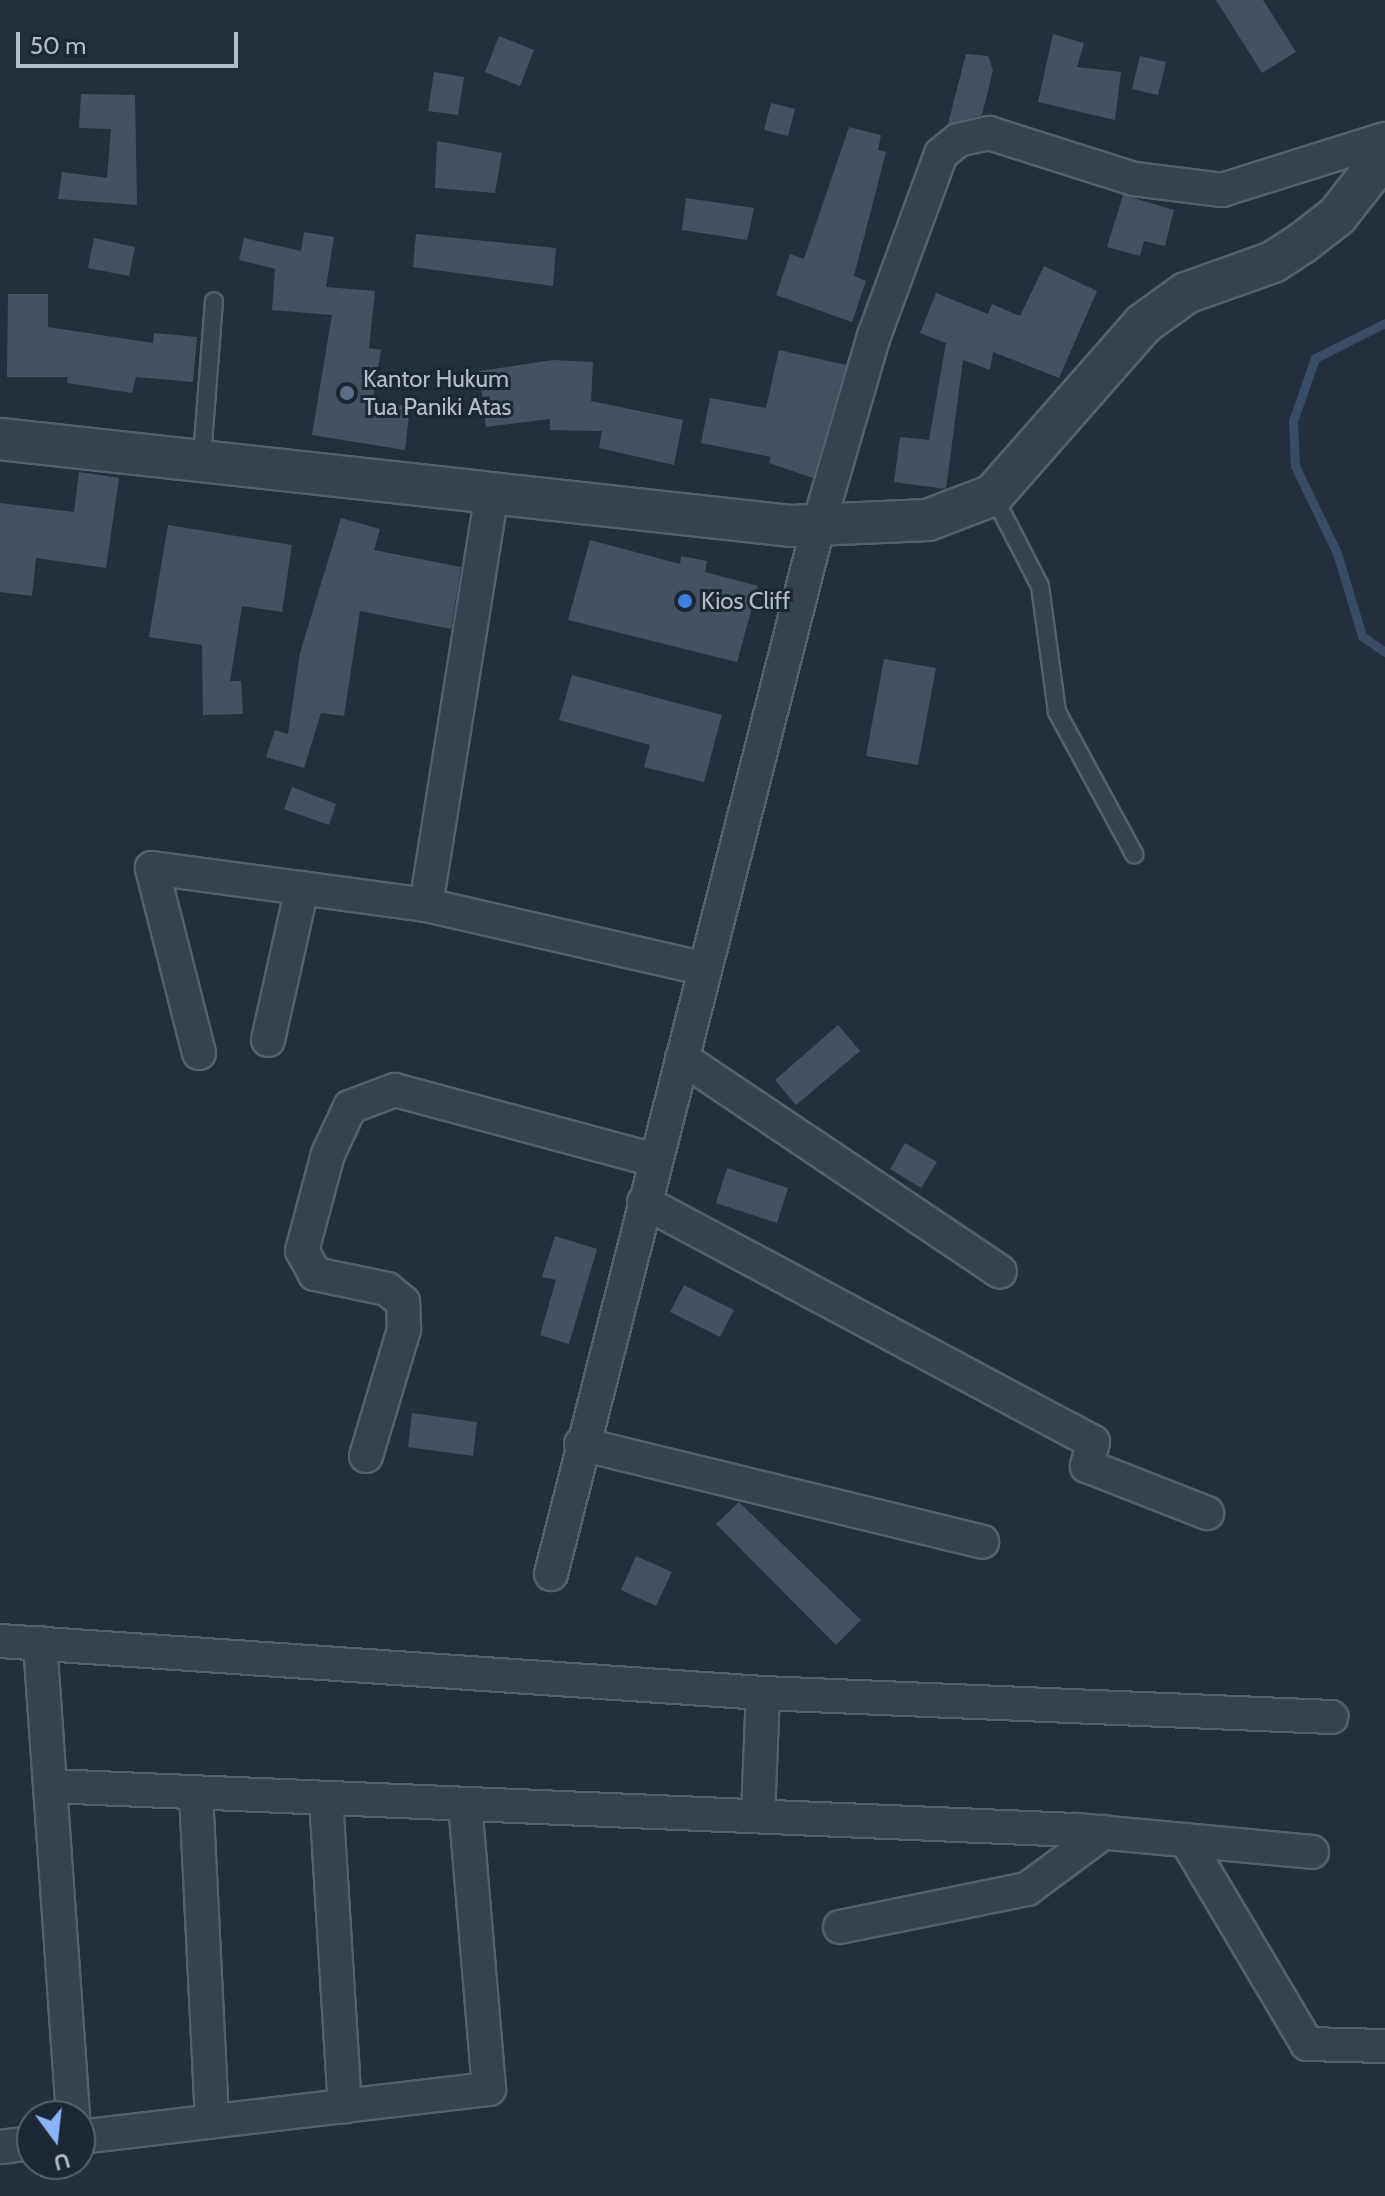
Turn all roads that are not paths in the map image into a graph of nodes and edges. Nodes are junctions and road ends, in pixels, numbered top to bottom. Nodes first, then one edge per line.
1 (1385, 139) edge
2 (1385, 155) edge
3 (214, 301) dead end
4 (0, 439) edge
5 (202, 457) junction
6 (492, 494) junction
7 (993, 495) junction
8 (818, 527) junction
9 (1134, 854) dead end
10 (302, 888) junction
11 (426, 905) junction
12 (705, 969) junction
13 (268, 1040) dead end
14 (199, 1053) dead end
15 (682, 1058) junction
16 (655, 1160) junction
17 (644, 1202) junction
18 (1000, 1272) dead end
19 (581, 1444) junction
20 (366, 1456) dead end
21 (1207, 1513) dead end
22 (982, 1542) dead end
23 (551, 1574) dead end
24 (0, 1641) edge
25 (40, 1643) junction
26 (763, 1693) junction
27 (1331, 1717) dead end
28 (50, 1786) junction
29 (196, 1793) junction
30 (326, 1798) junction
31 (465, 1804) junction
32 (758, 1816) junction
33 (1104, 1832) junction
34 (1186, 1840) junction
35 (1312, 1852) dead end
36 (840, 1927) dead end
37 (1385, 2046) edge
38 (72, 2100) edge
39 (345, 2106) junction
40 (212, 2121) junction
41 (96, 2135) edge

1 - 8 street
2 - 7 street
3 - 5 lane
4 - 5 street
5 - 6 street
6 - 8 street
6 - 11 street
7 - 8 street
7 - 9 lane
8 - 12 street
10 - 11 street
10 - 13 street
10 - 14 street
11 - 12 street
12 - 15 street
15 - 16 street
15 - 18 street
16 - 17 street
16 - 20 street
17 - 19 street
17 - 21 street
19 - 22 street
19 - 23 street
24 - 25 street
25 - 26 street
25 - 28 street
26 - 27 street
26 - 32 street
28 - 29 street
28 - 38 street
29 - 30 street
29 - 40 street
30 - 31 street
30 - 39 street
31 - 32 street
31 - 39 street
32 - 33 street
33 - 34 street
33 - 36 street
34 - 35 street
34 - 37 street
39 - 40 street
40 - 41 street

